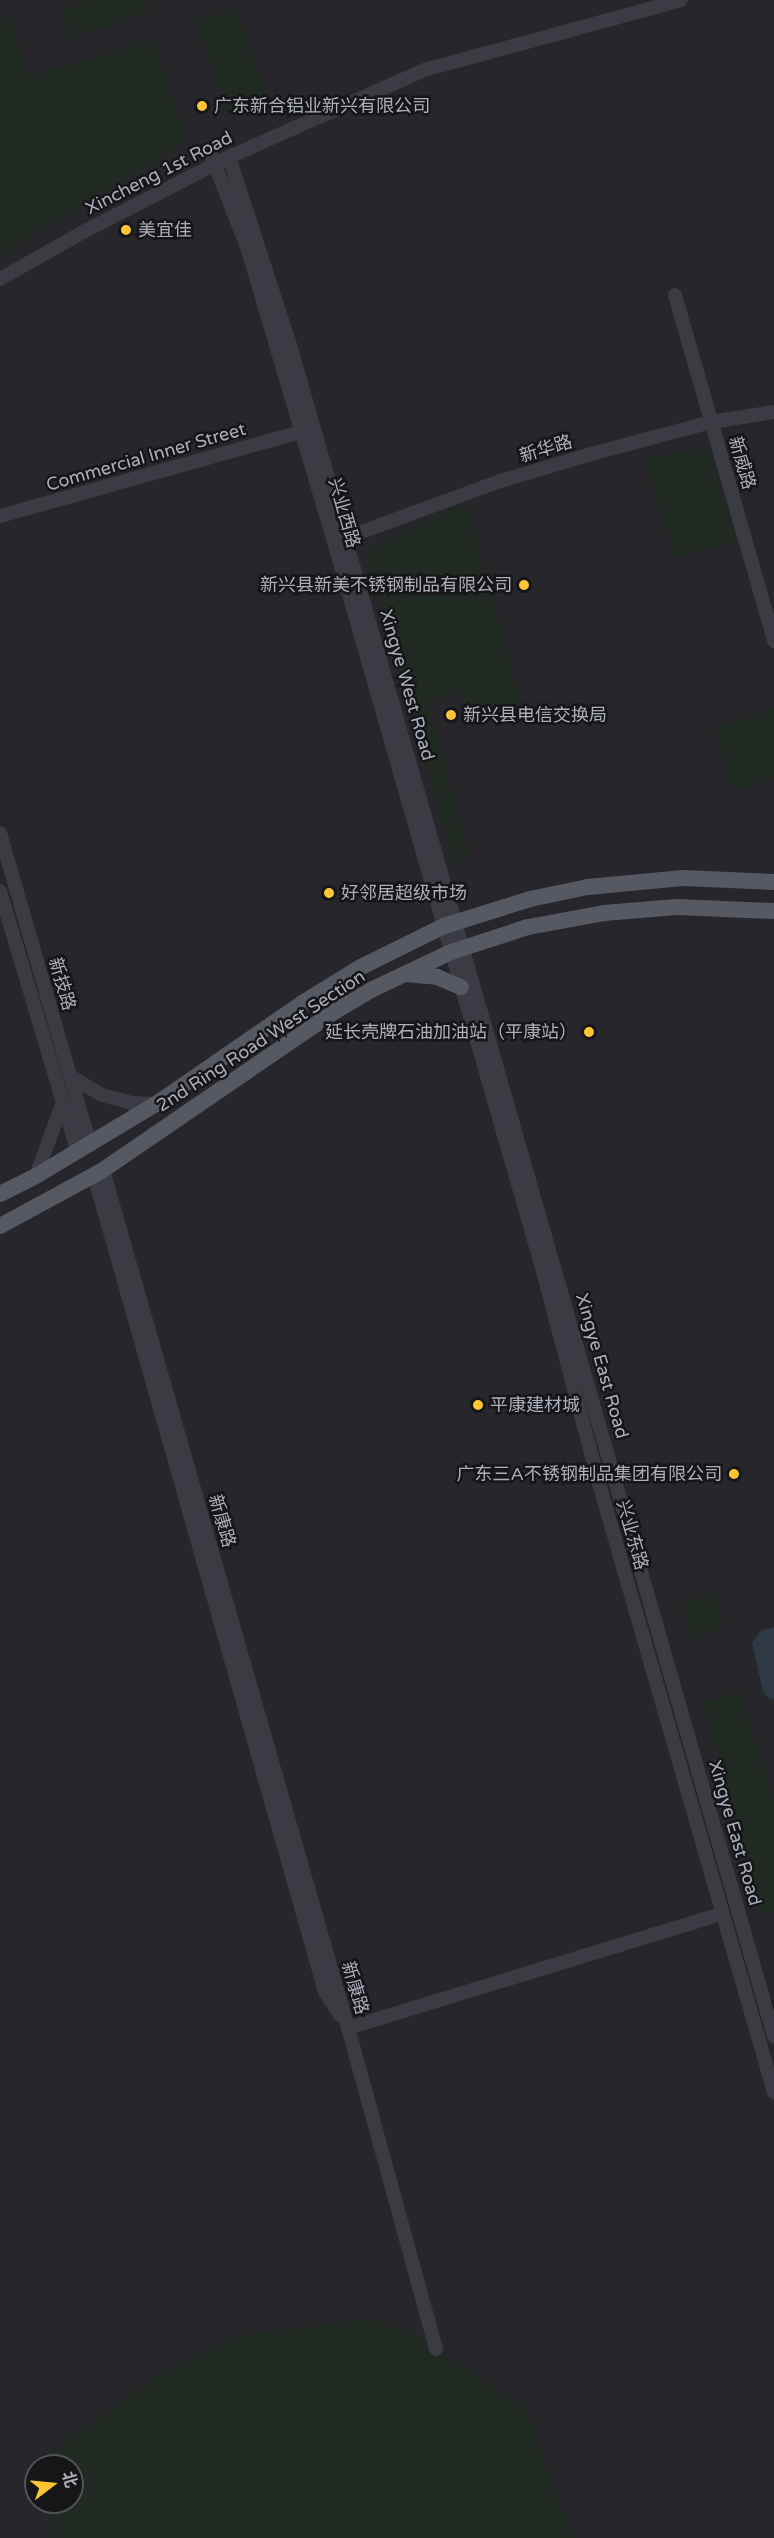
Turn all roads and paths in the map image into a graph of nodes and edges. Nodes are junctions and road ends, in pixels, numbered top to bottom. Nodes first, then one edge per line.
1 (649, 0) edge
2 (681, 0) edge
3 (229, 157) junction
4 (213, 161) junction
5 (0, 269) edge
6 (0, 279) edge
7 (675, 295) dead end
8 (774, 412) edge
9 (711, 422) junction
10 (301, 432) junction
11 (0, 516) edge
12 (340, 540) junction
13 (774, 641) edge
14 (0, 833) edge
15 (774, 882) edge
16 (0, 891) edge
17 (774, 911) edge
18 (450, 923) junction
19 (458, 950) junction
20 (405, 974) junction
21 (461, 987) junction
22 (70, 1076) junction
23 (63, 1102) junction
24 (156, 1104) junction
25 (84, 1148) junction
26 (99, 1172) junction
27 (36, 1176) junction
28 (0, 1194) edge
29 (0, 1226) edge
30 (722, 1914) junction
31 (348, 2028) junction
32 (774, 2036) edge
33 (774, 2092) edge
34 (436, 2349) dead end

1 - 4 street, Xincheng 1st Road
2 - 3 street, Xincheng 1st Road
3 - 4 street, Xincheng 1st Road
3 - 12 street, Xingye West Road
4 - 5 street, Xincheng 1st Road
4 - 6 street, Xincheng 1st Road
4 - 10 street, 兴业西路
7 - 9 street, 新威路
8 - 9 street, 新华路
9 - 12 street, 新华路
9 - 13 street, 新威路
10 - 11 street, Commercial Inner Street
10 - 12 street, 兴业西路
12 - 18 street, Xingye West Road
14 - 22 street, 新技路
15 - 18 main road, 2nd Ring Road West Section
16 - 23 street, 新技路
17 - 19 main road, 2nd Ring Road West Section
18 - 19 street, Xingye West Road
18 - 24 main road, 2nd Ring Road West Section
19 - 20 main road, 2nd Ring Road West Section
19 - 21 street, 兴业东路
19 - 32 street, Xingye East Road
20 - 21 main road
20 - 26 main road, 2nd Ring Road West Section
21 - 30 street, 兴业东路
22 - 24 street
22 - 25 street, 新技路
23 - 25 street, 新技路
23 - 27 street
24 - 25 main road, 2nd Ring Road West Section
25 - 27 main road, 2nd Ring Road West Section
26 - 29 main road, 2nd Ring Road West Section
26 - 31 street, 新康路
27 - 28 main road, 2nd Ring Road West Section
30 - 31 street
30 - 33 street, 兴业东路
31 - 34 street, 新康路

